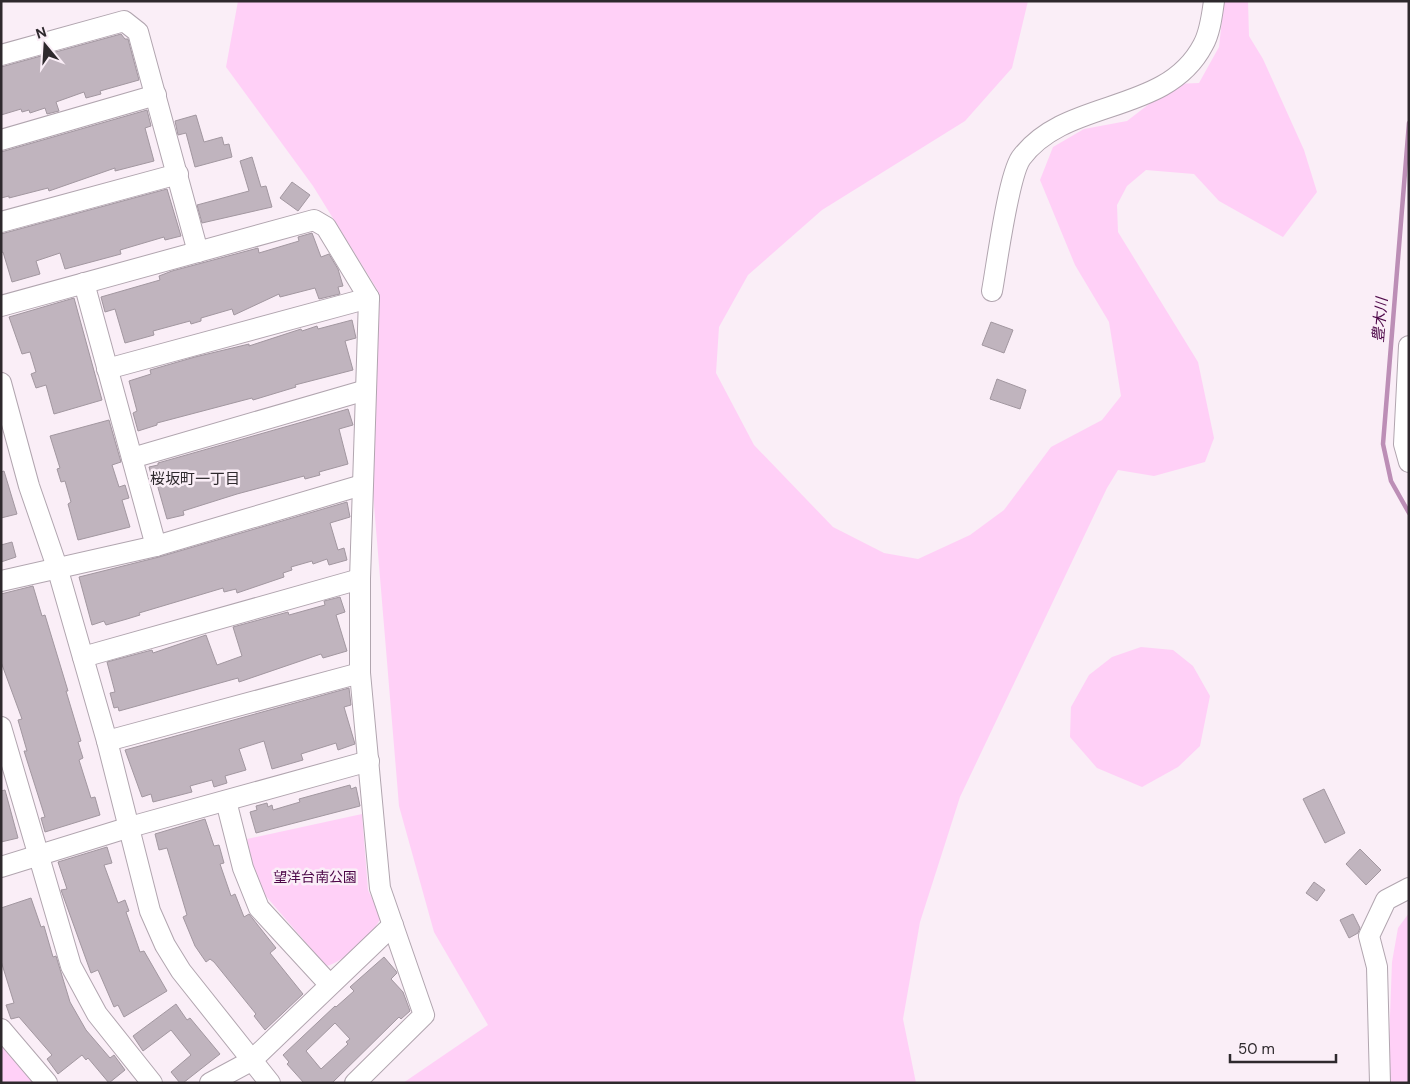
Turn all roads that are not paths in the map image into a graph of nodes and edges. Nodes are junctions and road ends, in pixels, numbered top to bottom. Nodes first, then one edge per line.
1 (1214, 1) edge
2 (1, 55) edge
3 (156, 95) junction
4 (1, 140) edge
5 (178, 174) junction
6 (1, 222) edge
7 (198, 252) junction
8 (84, 283) junction
9 (992, 291) dead end
10 (370, 298) junction
11 (1, 306) edge
12 (1409, 346) edge
13 (107, 369) junction
14 (1, 383) edge
15 (366, 390) junction
16 (132, 458) junction
17 (1409, 462) edge
18 (362, 485) junction
19 (156, 546) junction
20 (57, 567) junction
21 (360, 579) junction
22 (1, 581) edge
23 (83, 657) junction
24 (360, 673) junction
25 (1, 727) edge
26 (108, 741) junction
27 (369, 761) junction
28 (226, 801) junction
29 (130, 827) junction
30 (37, 856) junction
31 (1, 867) edge
32 (1409, 888) edge
33 (393, 925) junction
34 (330, 984) junction
35 (1, 1029) edge
36 (251, 1061) junction
37 (47, 1083) edge
38 (152, 1083) edge
39 (210, 1083) edge
40 (270, 1083) edge
41 (355, 1083) edge
42 (1380, 1083) edge

1 - 9 street
2 - 3 street
3 - 4 street
3 - 5 street
5 - 6 street
5 - 7 street
7 - 8 street
7 - 10 street
8 - 11 street
8 - 13 street
10 - 13 street
10 - 15 street
12 - 17 street
13 - 16 street
14 - 20 street
15 - 16 street
15 - 18 street
16 - 19 street
18 - 19 street
18 - 21 street
19 - 20 street
20 - 22 street
20 - 23 street
21 - 23 street
21 - 24 street
23 - 26 street
24 - 26 street
24 - 27 street
25 - 30 street
26 - 29 street
27 - 28 street
27 - 33 street
28 - 29 street
28 - 34 street
29 - 30 street
29 - 36 street
30 - 31 street
30 - 38 street
32 - 42 street
33 - 34 street
33 - 41 street
34 - 36 street
35 - 37 street
36 - 39 street
36 - 40 street

